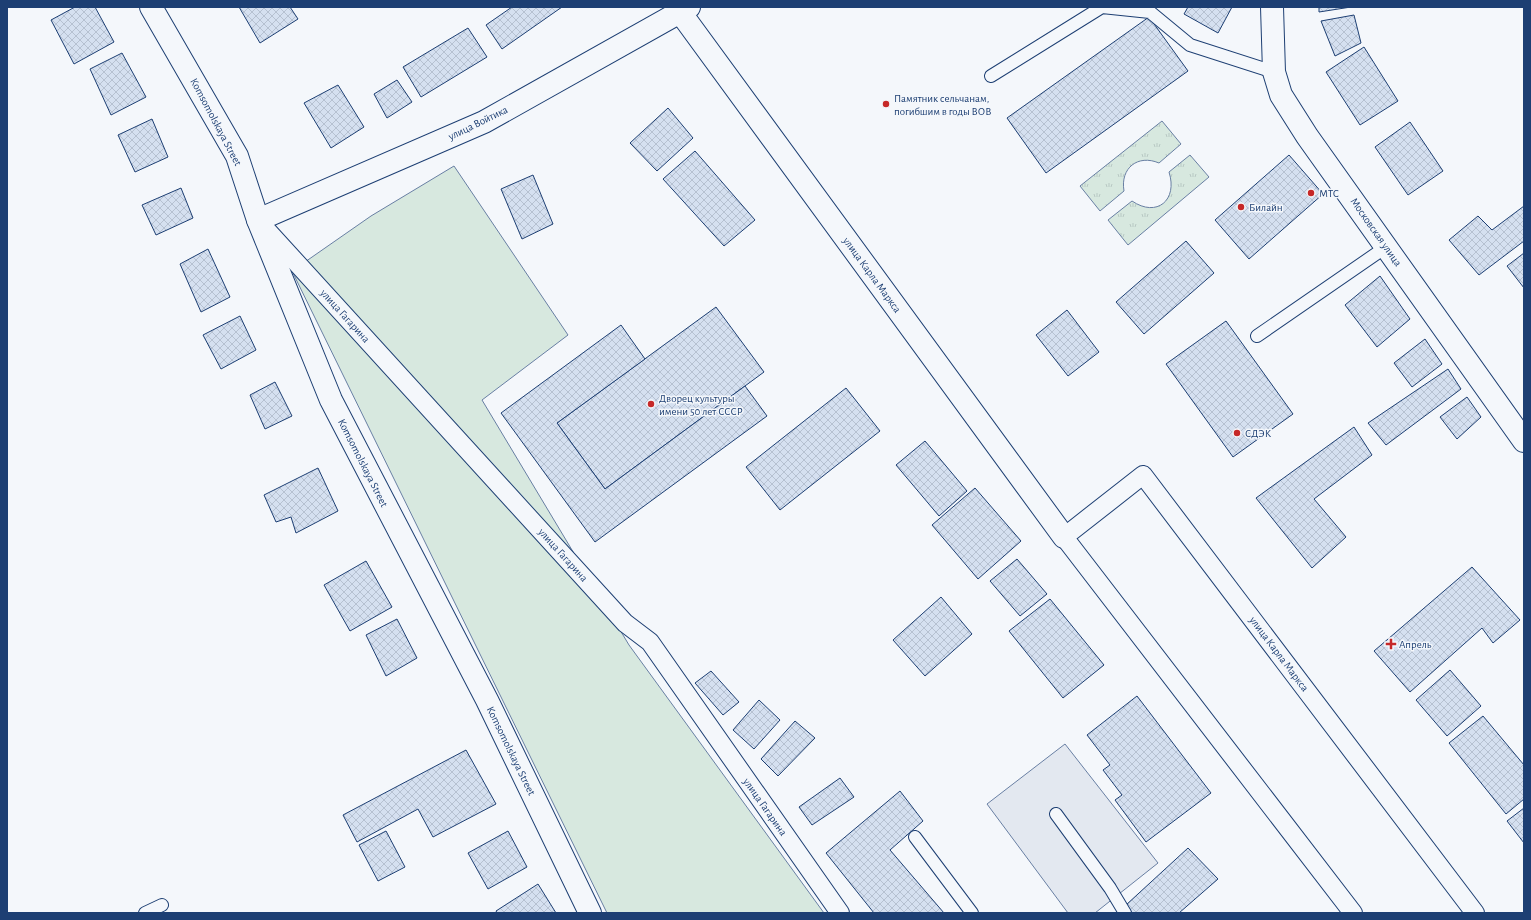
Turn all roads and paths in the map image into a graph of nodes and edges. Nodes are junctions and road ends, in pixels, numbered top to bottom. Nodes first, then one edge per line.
1 (151, 7) edge
2 (1272, 7) edge
3 (685, 10) edge
4 (1274, 72) junction
5 (991, 76) dead end
6 (258, 220) junction
7 (1386, 247) junction
8 (1257, 336) dead end
9 (1524, 441) edge
10 (1064, 537) junction
11 (1056, 814) dead end
12 (915, 837) dead end
13 (162, 905) dead end
14 (145, 913) edge
15 (590, 913) edge
16 (840, 913) edge
17 (972, 913) edge
18 (1126, 913) edge
19 (1353, 913) edge
20 (1475, 913) edge

1 - 6 street, Komsomolskaya Street
2 - 4 street, Московская улица
3 - 6 street, улица Войтика
3 - 10 street, улица Карла Маркса
4 - 5 lane
4 - 7 street, Московская улица
6 - 15 street, Komsomolskaya Street
6 - 16 street, улица Гагарина
7 - 8 lane
7 - 9 street, Московская улица
10 - 19 street, улица Карла Маркса
10 - 20 street, улица Карла Маркса
11 - 18 lane
12 - 17 lane
13 - 14 lane

